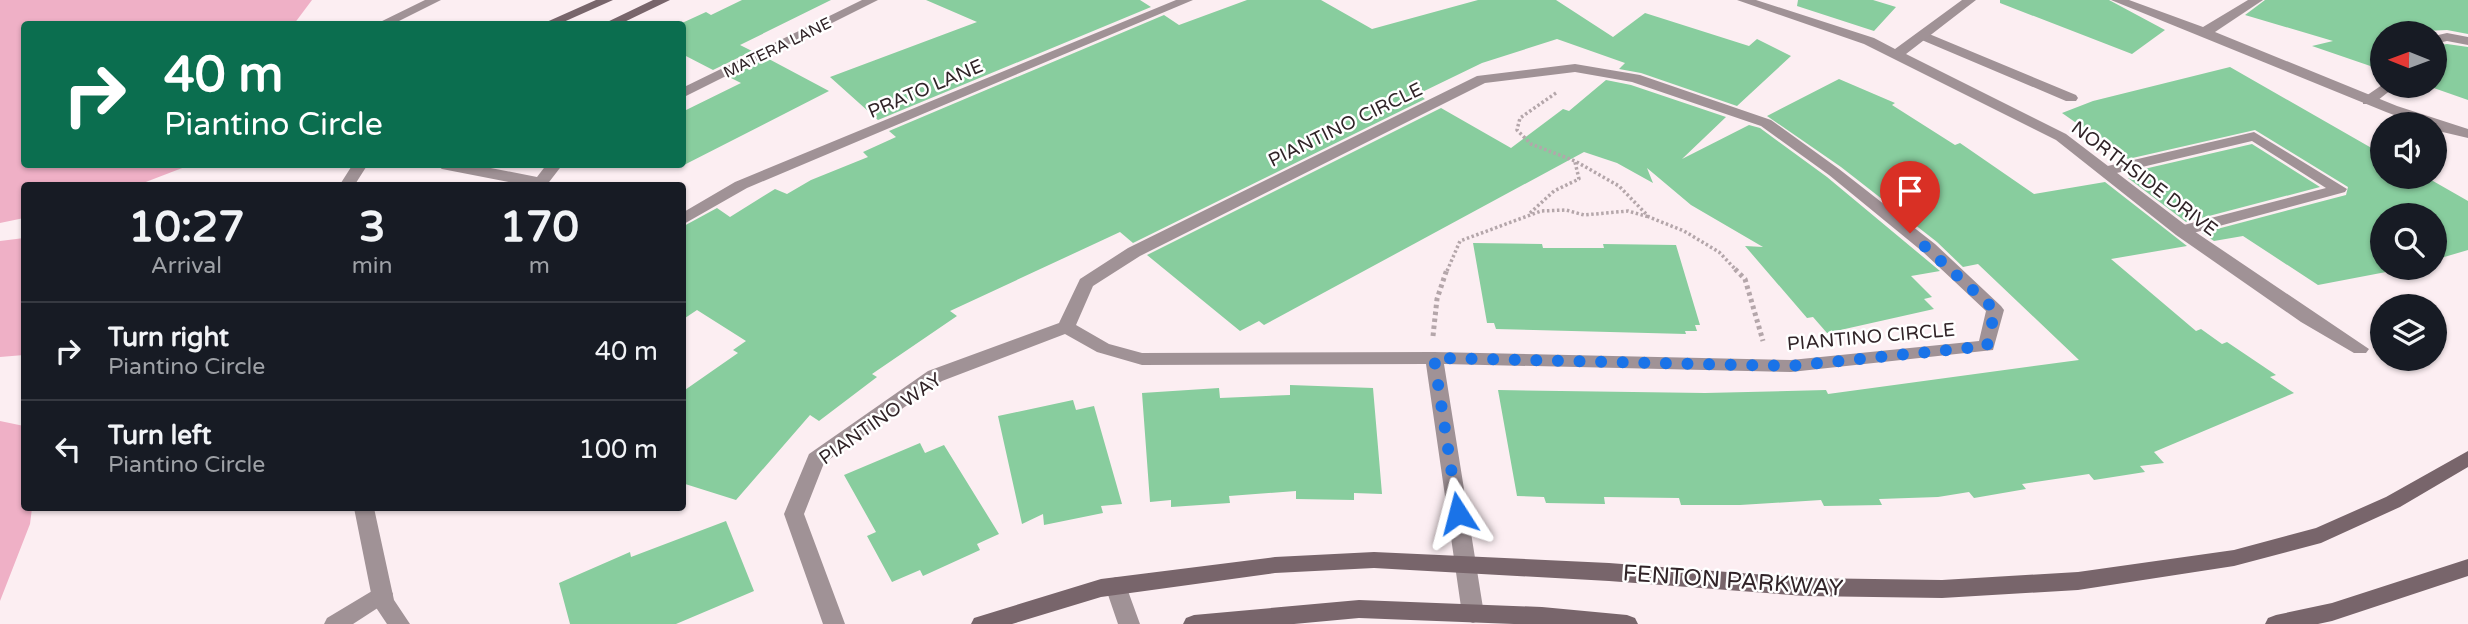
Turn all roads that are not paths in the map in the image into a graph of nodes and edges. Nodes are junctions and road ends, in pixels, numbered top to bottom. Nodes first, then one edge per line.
1 (435, 0) edge
2 (607, 0) edge
3 (664, 0) edge
4 (872, 0) edge
5 (1187, 0) edge
6 (1743, 0) edge
7 (1970, 0) edge
8 (2117, 0) edge
9 (2257, 0) edge
10 (390, 21) edge
11 (557, 21) edge
12 (617, 21) edge
13 (2205, 32) junction
14 (1922, 35) junction
15 (2447, 37) edge
16 (2468, 41) edge
17 (1896, 55) junction
18 (686, 92) edge
19 (2071, 98) dead end
20 (2372, 98) edge
21 (2368, 101) junction
22 (2398, 112) edge
23 (2449, 131) joint
24 (2468, 134) edge
25 (2468, 144) edge
26 (461, 168) edge
27 (552, 168) edge
28 (2104, 171) junction
29 (528, 182) edge
30 (540, 182) edge
31 (686, 218) edge
32 (2182, 231) junction
33 (1066, 327) junction
34 (2360, 349) dead end
35 (1434, 358) junction
36 (2468, 458) edge
37 (365, 511) edge
38 (1466, 564) junction
39 (2468, 567) edge
40 (1115, 586) junction
41 (382, 594) junction
42 (1473, 614) junction
43 (335, 624) edge
44 (399, 624) edge
45 (834, 624) edge
46 (982, 624) edge
47 (1129, 624) edge
48 (1194, 624) edge
49 (1627, 624) edge
50 (2277, 624) edge

1 - 10 street
2 - 11 street
3 - 12 street
4 - 18 street, MATERA LANE
5 - 31 street, PRATO LANE
6 - 17 street, NORTHSIDE DRIVE
7 - 14 street
8 - 13 street
9 - 13 street
13 - 21 street
14 - 17 street
14 - 19 street
15 - 16 street
17 - 28 street, NORTHSIDE DRIVE
20 - 21 street
21 - 22 street
23 - 24 street
23 - 25 street
26 - 29 street
27 - 30 street
28 - 32 street, NORTHSIDE DRIVE
28 - 32 street
32 - 34 street, NORTHSIDE DRIVE
33 - 35 street, PIANTINO CIRCLE
33 - 35 street, PIANTINO CIRCLE
33 - 45 street, PIANTINO WAY
35 - 38 street
36 - 38 street, FENTON PARKWAY
37 - 41 street
38 - 40 street, FENTON PARKWAY
38 - 42 street
39 - 50 street
40 - 46 street, FENTON PARKWAY
40 - 47 street
41 - 43 street
41 - 44 street
42 - 48 street
42 - 49 street

